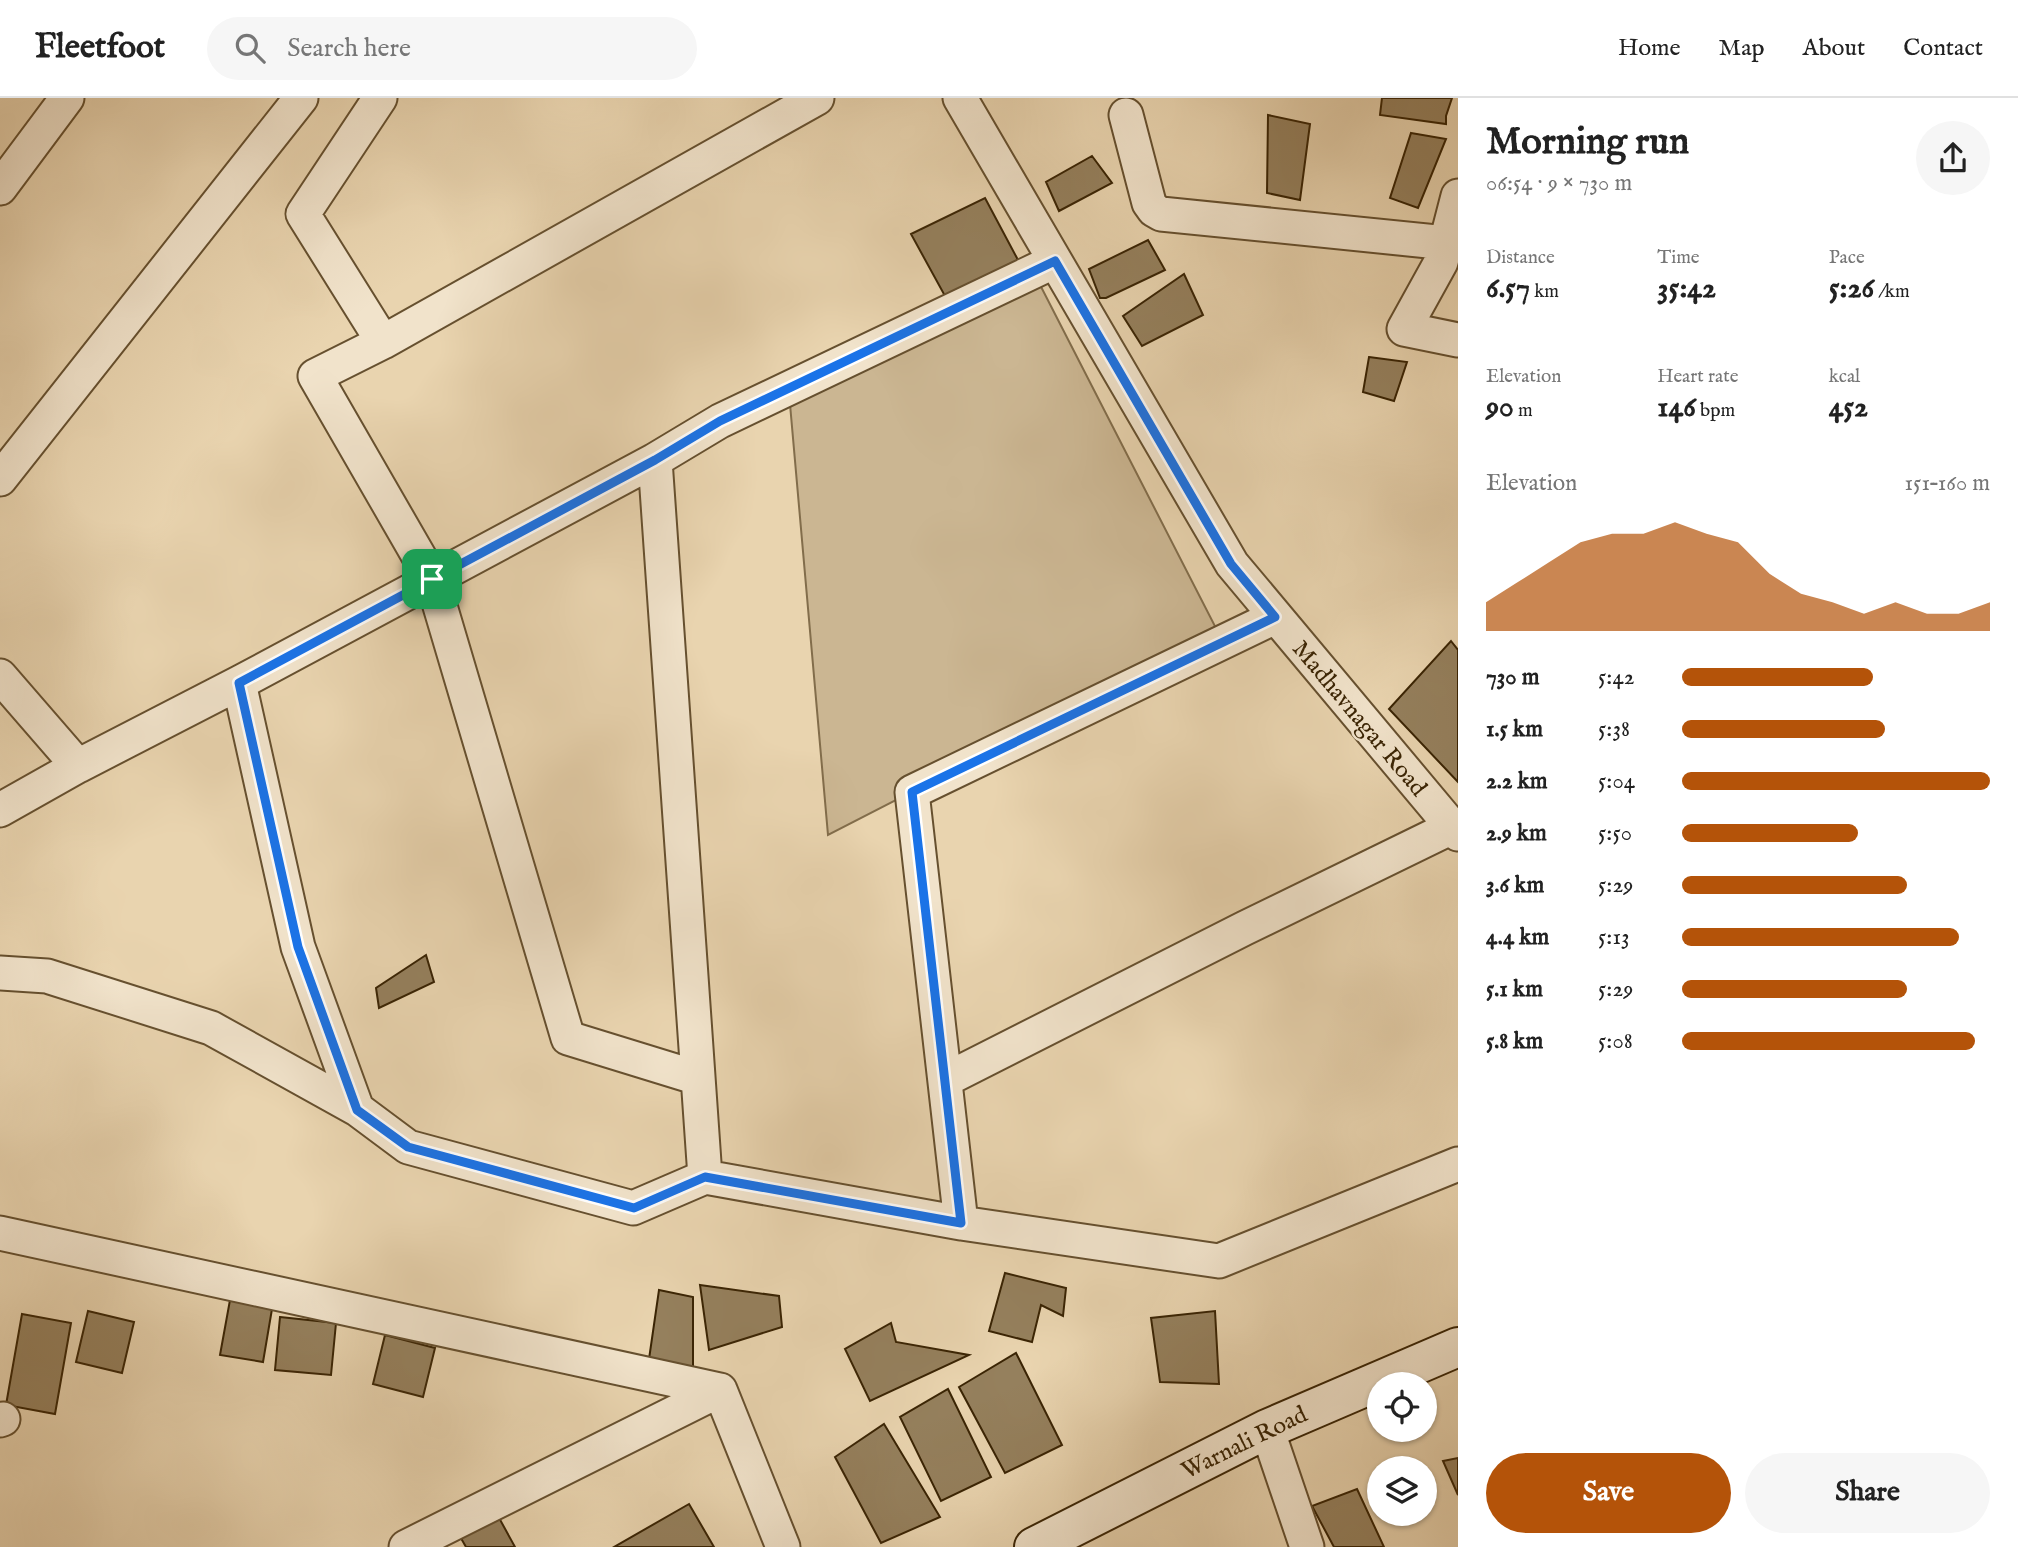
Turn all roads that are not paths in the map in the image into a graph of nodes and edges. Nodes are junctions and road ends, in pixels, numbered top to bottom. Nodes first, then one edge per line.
1 (67, 98) edge
2 (301, 98) edge
3 (380, 98) edge
4 (817, 98) edge
5 (960, 98) edge
6 (1126, 115) dead end
7 (0, 188) edge
8 (1458, 196) edge
9 (1452, 243) edge
10 (1055, 261) junction
11 (1458, 340) edge
12 (383, 342) junction
13 (655, 460) junction
14 (0, 480) edge
15 (432, 579) junction
16 (1275, 617) junction
17 (0, 676) edge
18 (239, 683) junction
19 (78, 766) junction
20 (0, 810) edge
21 (1455, 830) edge
22 (0, 974) edge
23 (698, 1078) junction
24 (945, 1080) junction
25 (357, 1110) junction
26 (1458, 1164) edge
27 (705, 1177) junction
28 (961, 1223) junction
29 (0, 1233) edge
30 (1458, 1347) edge
31 (720, 1390) junction
32 (1267, 1429) junction
33 (406, 1547) edge
34 (783, 1547) edge
35 (1034, 1547) edge
36 (1307, 1547) edge

1 - 7 street
2 - 14 street
3 - 12 street
4 - 12 street
5 - 10 street, Madhavnagar Road
6 - 9 street
8 - 9 street
9 - 11 street
10 - 13 street
10 - 16 street, Madhavnagar Road
12 - 15 street
13 - 15 street
13 - 23 street
15 - 18 street
15 - 23 street
16 - 21 street, Madhavnagar Road
16 - 24 street
17 - 19 street
18 - 19 street
18 - 25 street
19 - 20 street
21 - 24 street
22 - 25 street
23 - 27 street
24 - 28 street
25 - 27 street
26 - 28 street
27 - 28 street
29 - 31 street
30 - 32 main road, Warnali Road
31 - 33 street
31 - 34 street
32 - 35 main road, Warnali Road
32 - 36 street

